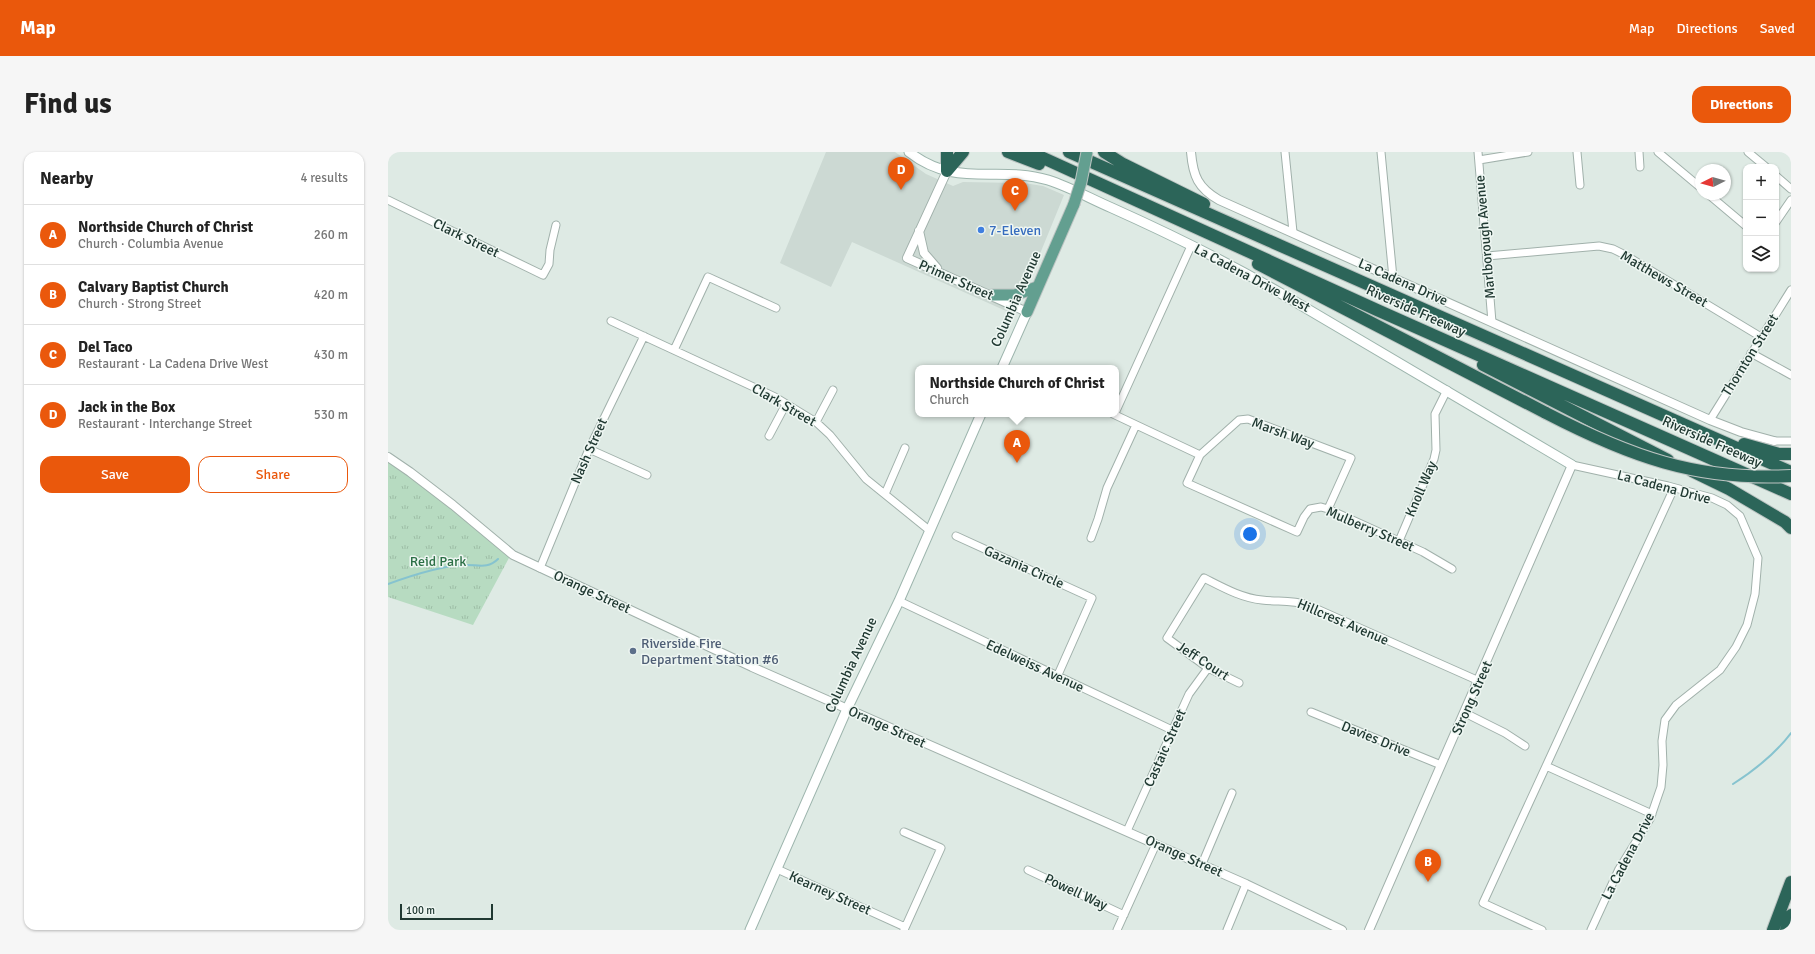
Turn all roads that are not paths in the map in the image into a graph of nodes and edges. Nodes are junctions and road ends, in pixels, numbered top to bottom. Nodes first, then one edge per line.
1 (909, 152) edge
2 (947, 152) edge
3 (963, 152) edge
4 (1008, 152) edge
5 (1030, 152) edge
6 (1069, 152) edge
7 (1087, 152) edge
8 (1104, 152) edge
9 (1191, 152) edge
10 (1288, 152) edge
11 (1381, 152) edge
12 (1528, 152) edge
13 (1577, 152) edge
14 (1639, 152) edge
15 (1658, 152) edge
16 (1671, 152) edge
17 (1748, 152) edge
18 (1507, 153) edge
19 (1480, 154) edge
20 (1665, 158) junction
21 (1762, 164) edge
22 (1640, 167) dead end
23 (947, 171) junction
24 (1779, 178) edge
25 (1695, 183) edge
26 (1580, 185) dead end
27 (1791, 188) edge
28 (1110, 190) junction
29 (388, 200) edge
30 (1715, 200) edge
31 (1791, 200) edge
32 (1156, 209) junction
33 (1779, 218) edge
34 (1743, 223) edge
35 (556, 225) dead end
36 (1242, 229) junction
37 (919, 232) junction
38 (1293, 232) junction
39 (1191, 246) junction
40 (1488, 256) junction
41 (942, 273) junction
42 (1392, 278) junction
43 (1038, 287) junction
44 (1791, 290) edge
45 (992, 295) junction
46 (776, 308) dead end
47 (1377, 310) junction
48 (1027, 312) junction
49 (611, 321) dead end
50 (1492, 322) junction
51 (644, 336) junction
52 (1761, 336) junction
53 (674, 350) junction
54 (1751, 353) junction
55 (1006, 365) edge
56 (1791, 375) edge
57 (833, 390) dead end
58 (1446, 390) junction
59 (1119, 402) edge
60 (786, 404) junction
61 (1664, 415) junction
62 (1119, 416) edge
63 (980, 417) edge
64 (1710, 420) junction
65 (816, 422) junction
66 (1136, 425) junction
67 (770, 436) dead end
68 (1774, 440) joint
69 (1791, 441) edge
70 (905, 448) dead end
71 (589, 449) junction
72 (1791, 454) edge
73 (1200, 455) junction
74 (388, 458) edge
75 (1572, 465) junction
76 (1791, 472) edge
77 (647, 475) dead end
78 (1791, 476) edge
79 (1187, 483) joint
80 (1674, 488) junction
81 (885, 494) junction
82 (1791, 494) edge
83 (1328, 509) junction
84 (1791, 528) edge
85 (930, 530) junction
86 (956, 536) dead end
87 (1091, 538) dead end
88 (1399, 541) junction
89 (540, 568) junction
90 (1452, 569) dead end
91 (899, 601) junction
92 (1167, 638) joint
93 (1208, 668) junction
94 (1057, 677) junction
95 (1479, 681) junction
96 (1238, 683) dead end
97 (847, 709) junction
98 (1311, 712) dead end
99 (1465, 713) junction
100 (1172, 730) junction
101 (1525, 746) dead end
102 (1441, 765) junction
103 (1546, 766) junction
104 (1232, 794) dead end
105 (1652, 814) junction
106 (1128, 831) junction
107 (904, 832) dead end
108 (1156, 844) junction
109 (1202, 864) junction
110 (777, 869) junction
111 (1028, 870) dead end
112 (1791, 882) edge
113 (1246, 884) junction
114 (1124, 914) junction
115 (1791, 915) edge
116 (1774, 926) edge
117 (905, 929) edge
118 (750, 930) edge
119 (1117, 930) edge
120 (1227, 930) edge
121 (1342, 930) edge
122 (1369, 930) edge
123 (1542, 930) edge
124 (1591, 930) edge
125 (1786, 930) edge

1 - 23 main road, La Cadena Drive West
2 - 23 highway
3 - 23 highway
4 - 28 highway
5 - 28 highway, Riverside Freeway
6 - 36 highway, Riverside Freeway
7 - 43 main road, Columbia Avenue, bridge
8 - 36 highway
9 - 38 street, La Cadena Drive
10 - 38 street
11 - 42 street
12 - 18 street
13 - 26 street
14 - 22 street
15 - 20 street
16 - 20 street
17 - 21 street
18 - 19 street
19 - 40 street, Marlborough Avenue
20 - 25 street
23 - 37 street
23 - 39 main road, La Cadena Drive West
24 - 27 street
28 - 32 highway, Riverside Freeway
29 - 35 street, Clark Street
30 - 34 street
31 - 33 street
32 - 47 highway, Riverside Freeway
32 - 78 highway, bridge
36 - 61 highway, Riverside Freeway
37 - 41 street
37 - 41 street, Primer Street
38 - 42 street, La Cadena Drive
39 - 58 main road, La Cadena Drive West
39 - 59 street
40 - 50 street, Marlborough Avenue
40 - 52 street, Matthews Street
41 - 45 street, Primer Street
42 - 50 street, La Cadena Drive
43 - 45 main road
43 - 48 main road, Columbia Avenue
44 - 52 street, Thornton Street
45 - 48 street, Primer Street
46 - 53 street
47 - 82 highway, Riverside Freeway
47 - 84 highway
48 - 55 main road, Columbia Avenue
49 - 51 street, Clark Street
50 - 64 street, La Cadena Drive
51 - 53 street, Clark Street
51 - 71 street, Nash Street
52 - 54 street, Thornton Street
53 - 60 street, Clark Street
54 - 56 street
54 - 64 street, Thornton Street
57 - 65 street
58 - 75 main road, La Cadena Drive West
58 - 88 street, Knoll Way
60 - 65 street, Clark Street
60 - 67 street
61 - 72 highway
61 - 76 highway, Riverside Freeway
62 - 66 street
63 - 85 main road, Columbia Avenue
64 - 68 street, La Cadena Drive
65 - 81 street, Clark Street
66 - 73 street
66 - 87 street
68 - 69 street
70 - 81 street
71 - 77 street
71 - 89 street, Nash Street
73 - 79 street, Marsh Way
73 - 83 street, Marsh Way
74 - 89 street, Orange Street
75 - 80 street, La Cadena Drive
75 - 95 street, Strong Street
79 - 83 street, Mulberry Street
80 - 103 street
80 - 105 street, La Cadena Drive
81 - 85 street, Clark Street
83 - 88 street, Mulberry Street
85 - 91 main road, Columbia Avenue
86 - 94 street, Gazania Circle
88 - 90 street, Mulberry Street
89 - 97 street, Orange Street
91 - 94 street, Edelweiss Avenue
91 - 97 main road, Columbia Avenue
92 - 93 street, Jeff Court
92 - 95 street, Hillcrest Avenue
93 - 96 street, Jeff Court
93 - 100 street, Castaic Street
94 - 100 street, Edelweiss Avenue
95 - 99 street, Strong Street
97 - 106 street, Orange Street
97 - 110 main road, Columbia Avenue
98 - 102 street, Davies Drive
99 - 101 street
99 - 102 street, Strong Street
100 - 106 street, Castaic Street
102 - 122 street, Strong Street
103 - 105 street
103 - 123 street
104 - 109 street
105 - 124 street, La Cadena Drive
106 - 108 street, Orange Street
107 - 117 street
108 - 109 street, Orange Street
108 - 114 street
109 - 113 street, Orange Street
110 - 117 street, Kearney Street
110 - 118 main road, Columbia Avenue
111 - 114 street, Powell Way
112 - 116 highway
113 - 120 street
113 - 121 street, Orange Street
114 - 119 street
115 - 125 highway

